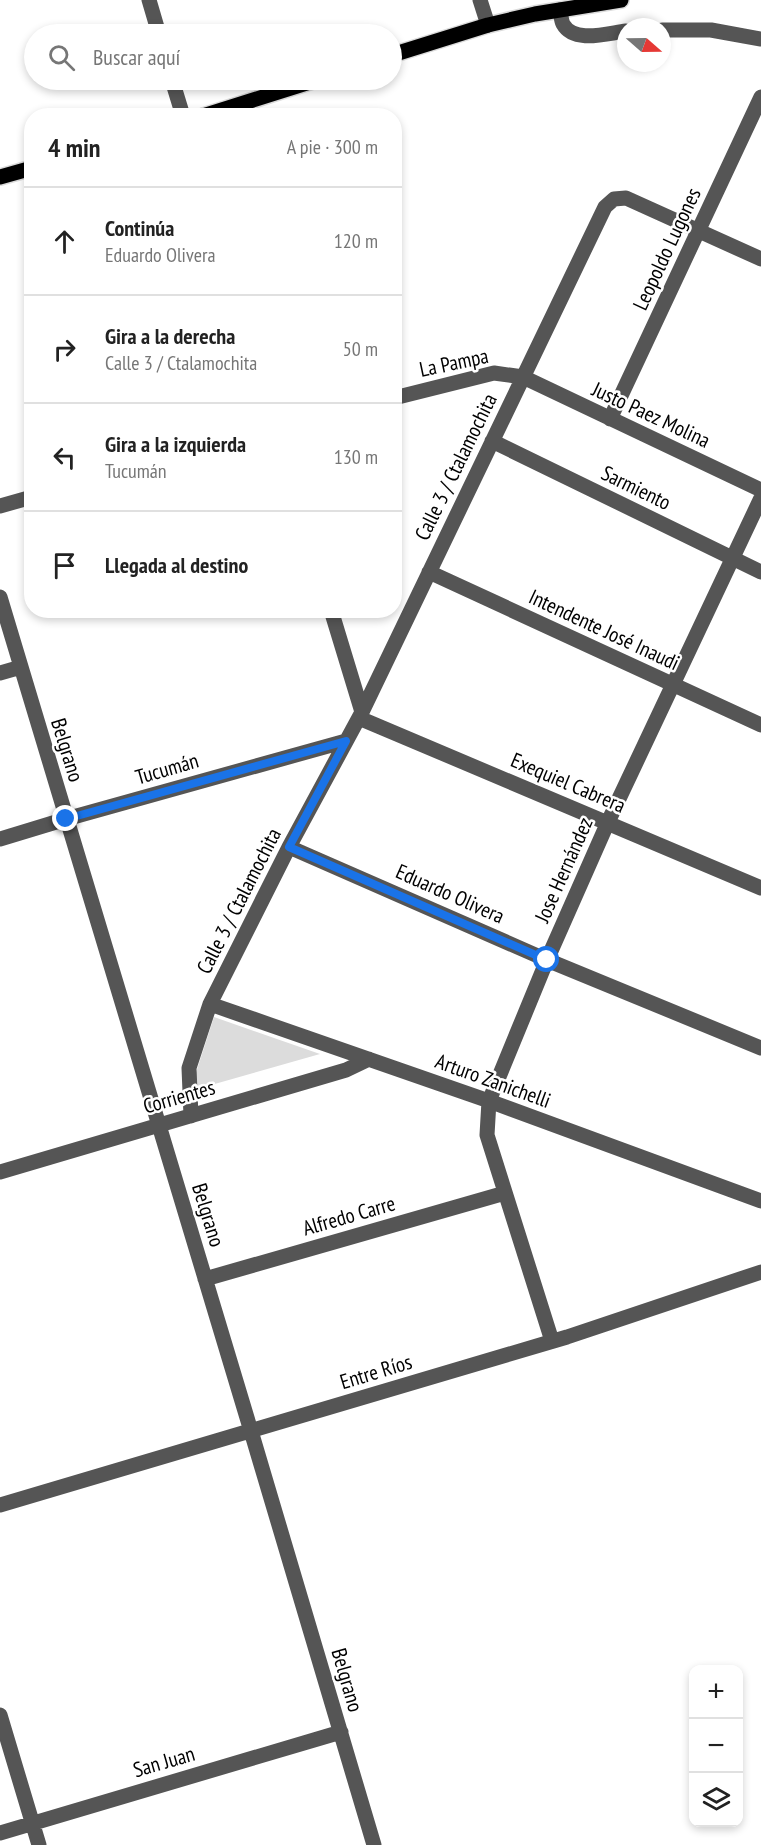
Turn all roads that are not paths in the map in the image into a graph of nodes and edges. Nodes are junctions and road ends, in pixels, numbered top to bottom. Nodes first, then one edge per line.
1 (149, 0) edge
2 (480, 0) edge
3 (621, 0) edge
4 (560, 10) junction
5 (156, 24) edge
6 (488, 25) junction
7 (671, 30) edge
8 (617, 32) edge
9 (761, 39) edge
10 (402, 52) edge
11 (175, 90) edge
12 (285, 90) edge
13 (761, 97) edge
14 (181, 108) edge
15 (228, 108) edge
16 (24, 170) edge
17 (0, 177) edge
18 (699, 230) junction
19 (761, 259) edge
20 (523, 377) junction
21 (402, 396) edge
22 (610, 419) junction
23 (492, 441) junction
24 (761, 490) edge
25 (761, 498) edge
26 (24, 499) edge
27 (0, 506) edge
28 (732, 558) junction
29 (429, 572) junction
30 (761, 572) edge
31 (0, 597) edge
32 (333, 618) edge
33 (21, 667) junction
34 (0, 674) edge
35 (672, 685) junction
36 (360, 715) junction
37 (761, 725) edge
38 (346, 741) junction
39 (66, 819) junction
40 (608, 822) junction
41 (0, 839) edge
42 (289, 847) junction
43 (761, 888) edge
44 (547, 960) junction
45 (210, 1004) junction
46 (761, 1048) edge
47 (369, 1059) junction
48 (489, 1101) junction
49 (191, 1116) junction
50 (159, 1124) junction
51 (0, 1172) edge
52 (505, 1193) junction
53 (761, 1201) edge
54 (761, 1272) edge
55 (205, 1279) junction
56 (552, 1341) junction
57 (251, 1431) junction
58 (0, 1505) edge
59 (0, 1715) edge
60 (340, 1732) junction
61 (32, 1823) junction
62 (0, 1833) edge
63 (39, 1845) edge
64 (374, 1845) edge

1 - 5 street
2 - 6 street
3 - 4 main road
4 - 6 main road
4 - 8 street
6 - 10 main road
7 - 9 street
11 - 14 street
12 - 15 main road
13 - 18 street, Leopoldo Lugones
16 - 17 main road
18 - 19 street
18 - 20 street, Calle 3 / Ctalamochita
18 - 22 street, Leopoldo Lugones
20 - 21 street, La Pampa
20 - 22 street, Justo Paez Molina
20 - 23 street, Calle 3 / Ctalamochita
22 - 24 street, Justo Paez Molina
23 - 28 street, Sarmiento
23 - 29 street, Calle 3 / Ctalamochita
25 - 28 street, Jose Hernández
26 - 27 street
28 - 30 street, Sarmiento
28 - 35 street, Jose Hernández
29 - 35 street, Intendente José Inaudi
29 - 36 street, Calle 3 / Ctalamochita
31 - 33 street, Belgrano
32 - 36 street
33 - 34 street
33 - 39 street, Belgrano
35 - 37 street, Intendente José Inaudi
35 - 40 street, Jose Hernández
36 - 38 street, Calle 3 / Ctalamochita
36 - 40 street, Exequiel Cabrera
38 - 39 street, Tucumán
38 - 42 street, Calle 3 / Ctalamochita
39 - 41 street, Tucumán
39 - 50 street, Belgrano
40 - 43 street, Exequiel Cabrera
40 - 44 street, Jose Hernández
42 - 44 street, Eduardo Olivera
42 - 45 street, Calle 3 / Ctalamochita
44 - 46 street, Eduardo Olivera
44 - 48 street, Jose Hernández
45 - 47 street, Arturo Zanichelli
45 - 49 street, Calle 3 / Ctalamochita
47 - 48 street, Arturo Zanichelli
47 - 49 street, Corrientes
48 - 52 street, Jose Hernández
48 - 53 street, Arturo Zanichelli
49 - 50 street, Corrientes
50 - 51 street, Corrientes
50 - 55 street, Belgrano
52 - 55 street, Alfredo Carre
52 - 56 street, Jose Hernández
54 - 56 street, Entre Ríos
55 - 57 street, Belgrano
56 - 57 street, Entre Ríos
57 - 58 street, Entre Ríos
57 - 60 street, Belgrano
59 - 61 street
60 - 61 street, San Juan
60 - 64 street, Belgrano
61 - 62 street, San Juan
61 - 63 street

